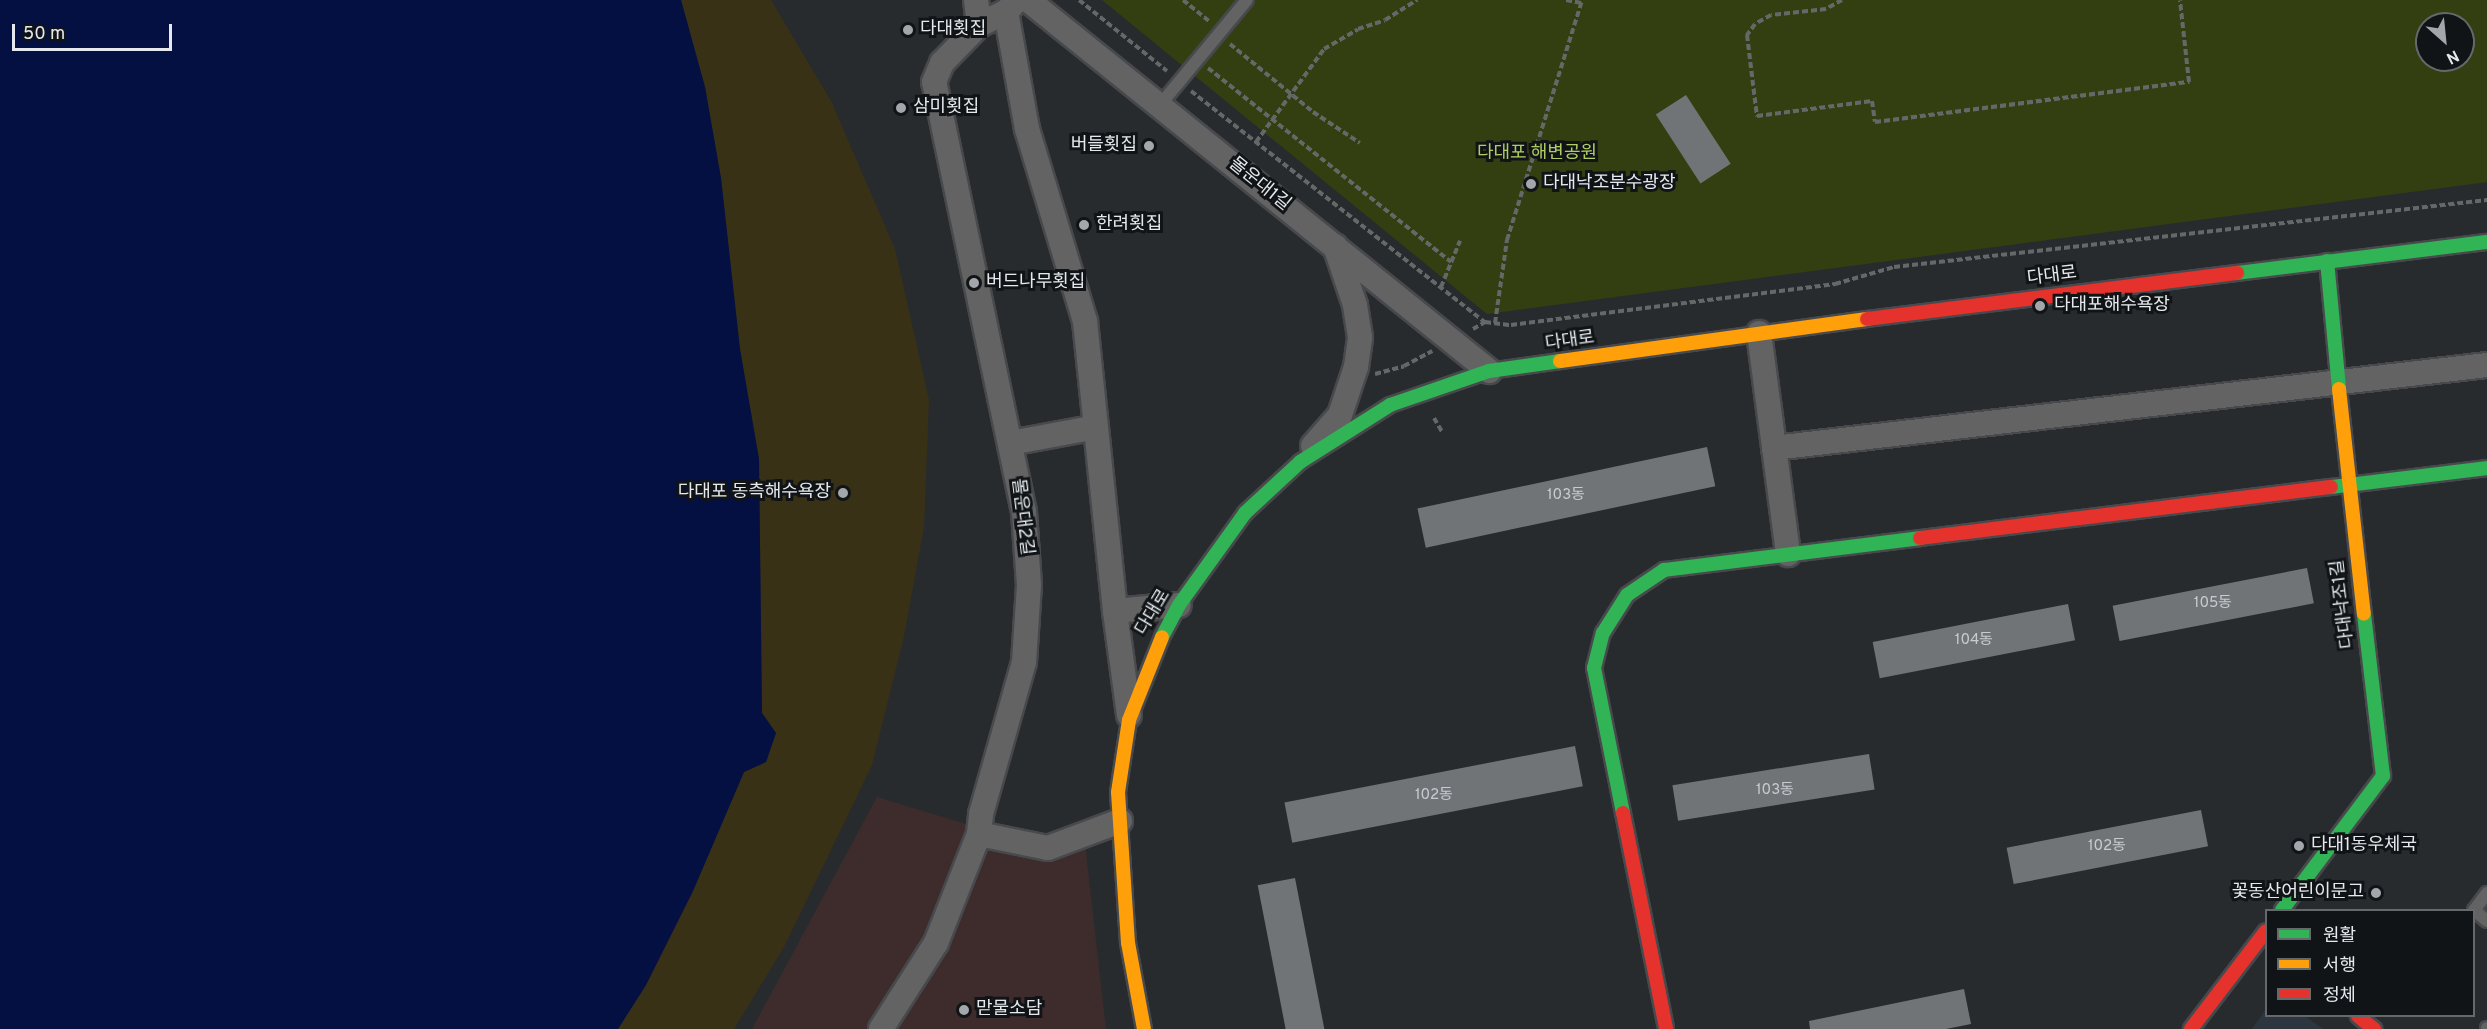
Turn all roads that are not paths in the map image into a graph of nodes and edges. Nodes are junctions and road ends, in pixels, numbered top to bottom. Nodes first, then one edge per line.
1 (976, 0) edge
2 (1028, 0) edge
3 (1247, 0) edge
4 (1011, 6) edge
5 (980, 25) junction
6 (1160, 105) junction
7 (2487, 242) edge
8 (1335, 246) junction
9 (2327, 261) junction
10 (1759, 333) junction
11 (2487, 365) edge
12 (1489, 372) junction
13 (2338, 383) junction
14 (1096, 427) junction
15 (1010, 443) junction
16 (1774, 448) junction
17 (1300, 462) junction
18 (2487, 468) edge
19 (2348, 483) junction
20 (1788, 554) junction
21 (1179, 605) junction
22 (1115, 611) junction
23 (1129, 720) junction
24 (1120, 821) junction
25 (979, 834) junction
26 (2487, 893) edge
27 (2283, 909) edge
28 (2475, 909) edge
29 (2475, 911) edge
30 (2487, 921) edge
31 (2265, 937) edge
32 (2359, 1017) edge
33 (881, 1029) edge
34 (1144, 1029) edge
35 (1666, 1029) edge
36 (2191, 1029) edge
37 (2374, 1029) edge

1 - 5 street
2 - 6 street, 몰운대1길
3 - 6 lane
4 - 5 street, 몰운대2길
4 - 14 street
5 - 15 street, 몰운대2길
6 - 8 street, 몰운대1길
7 - 9 street, 다대로
8 - 12 street, 몰운대1길
8 - 17 street
9 - 10 street, 다대로
9 - 13 street, 다대낙조1길
10 - 12 street, 다대로
10 - 16 street
11 - 13 street
12 - 17 street, 다대로
13 - 16 street
13 - 19 street, 다대낙조1길
14 - 15 street
14 - 22 street
15 - 25 street, 몰운대2길
16 - 20 street
17 - 21 street, 다대로
18 - 19 street
19 - 20 street
19 - 27 street, 다대낙조1길
20 - 35 street
21 - 22 street
21 - 23 street, 다대로
22 - 23 street
23 - 24 street, 다대로
24 - 25 street
24 - 34 street, 다대로
25 - 33 street, 몰운대2길
26 - 28 lane
29 - 30 lane
31 - 36 street
32 - 37 street

